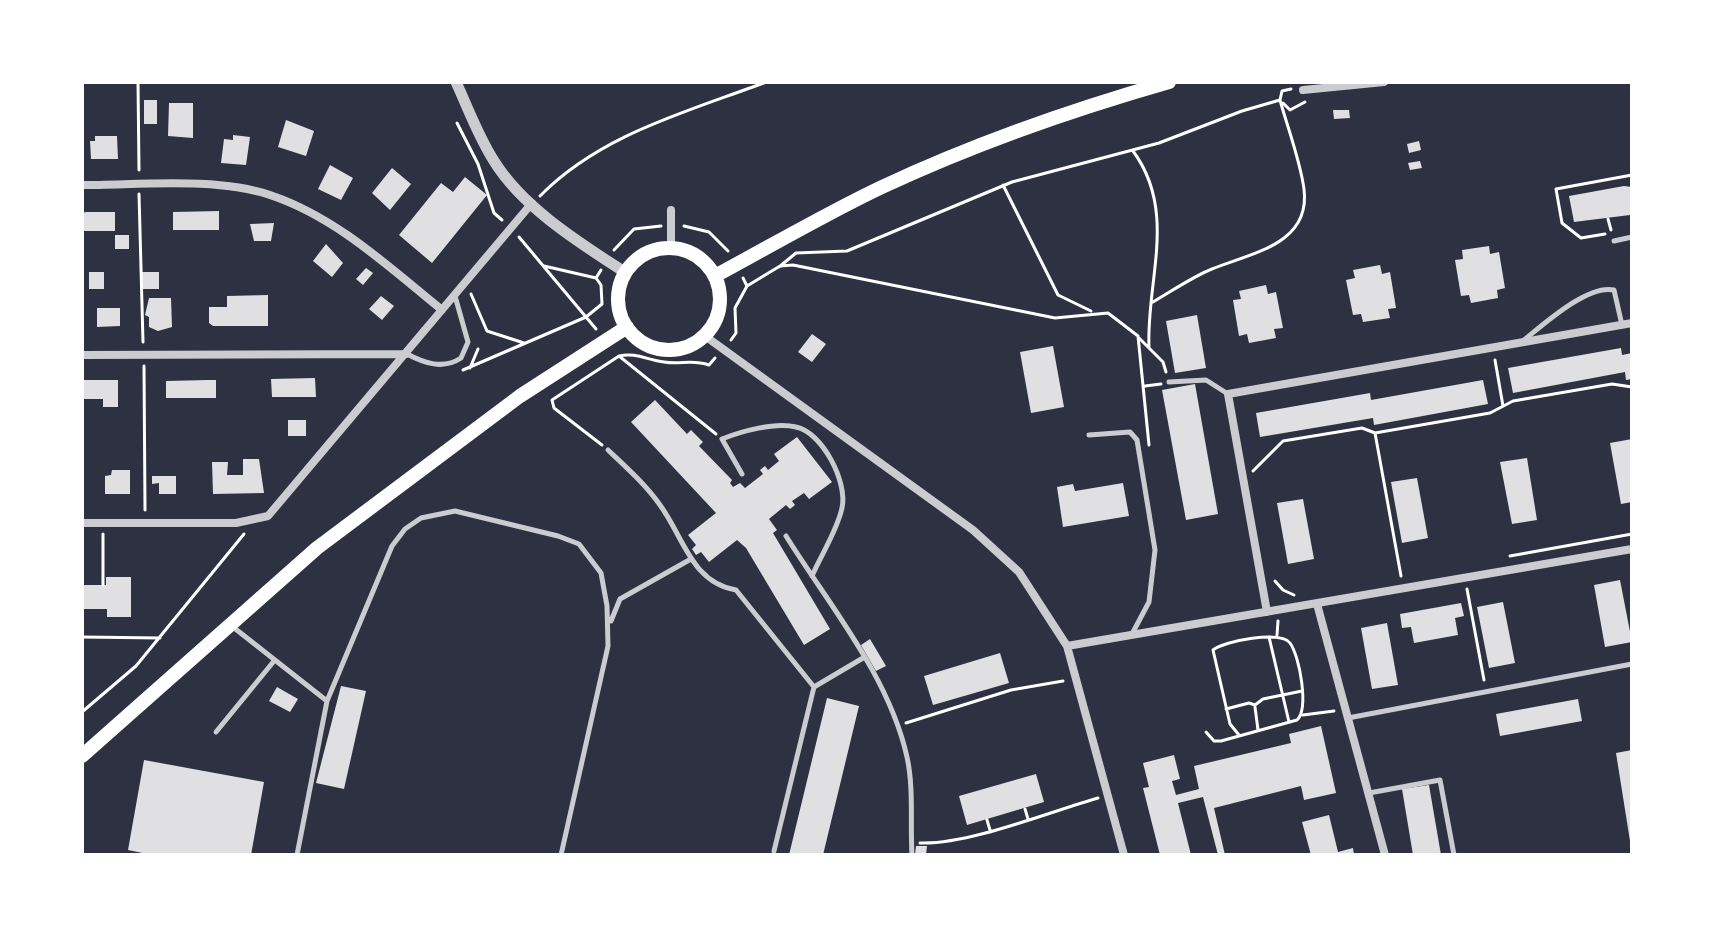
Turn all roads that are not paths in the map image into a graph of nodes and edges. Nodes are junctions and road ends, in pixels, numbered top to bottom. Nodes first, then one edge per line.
1 (456, 82) edge
2 (1169, 82) edge
3 (1384, 82) edge
4 (1307, 90) road end
5 (82, 185) edge
6 (532, 203) junction
7 (671, 210) dead end
8 (1632, 237) edge
9 (1614, 241) dead end
10 (671, 248) junction
11 (626, 273) junction
12 (715, 276) junction
13 (455, 296) junction
14 (442, 310) junction
15 (1632, 323) edge
16 (1622, 325) junction
17 (627, 327) junction
18 (705, 336) junction
19 (1520, 343) junction
20 (406, 354) junction
21 (82, 355) edge
22 (1169, 382) road end
23 (1228, 394) junction
24 (1089, 435) dead end
25 (608, 450) road end
26 (742, 474) dead end
27 (82, 523) edge
28 (786, 536) dead end
29 (1632, 549) edge
30 (691, 559) junction
31 (811, 577) junction
32 (1317, 604) junction
33 (1267, 612) junction
34 (228, 623) junction
35 (609, 625) junction
36 (1131, 635) junction
37 (1067, 646) junction
38 (863, 658) junction
39 (274, 661) junction
40 (1632, 664) edge
41 (814, 687) junction
42 (327, 701) junction
43 (1346, 713) junction
44 (216, 732) dead end
45 (82, 756) edge
46 (1368, 793) junction
47 (774, 851) dead end
48 (297, 855) edge
49 (561, 855) edge
50 (912, 855) edge
51 (1124, 855) edge
52 (1385, 855) edge
53 (1454, 855) edge

1 - 6 street
2 - 12 main road
3 - 4 street
5 - 14 street
6 - 11 street
6 - 13 street
7 - 10 street
8 - 9 lane
10 - 11 main road
10 - 12 main road
11 - 17 main road
12 - 18 main road
13 - 14 street
13 - 20 lane
14 - 20 street
15 - 16 street
16 - 19 street
16 - 19 lane
17 - 18 main road
17 - 34 main road
18 - 37 street
19 - 23 street
20 - 21 street
20 - 27 street
22 - 23 lane
23 - 33 street
24 - 36 lane
25 - 30 lane
26 - 31 lane
28 - 31 lane
29 - 32 street
30 - 35 lane
30 - 41 lane
31 - 38 lane
32 - 33 street
32 - 43 street
33 - 36 street
34 - 39 lane
34 - 45 main road
35 - 42 lane
35 - 49 lane
36 - 37 street
37 - 51 street
38 - 41 lane
38 - 50 lane
39 - 42 lane
39 - 44 lane
40 - 43 lane
41 - 47 lane
42 - 48 lane
43 - 46 street
46 - 52 street
46 - 53 lane

